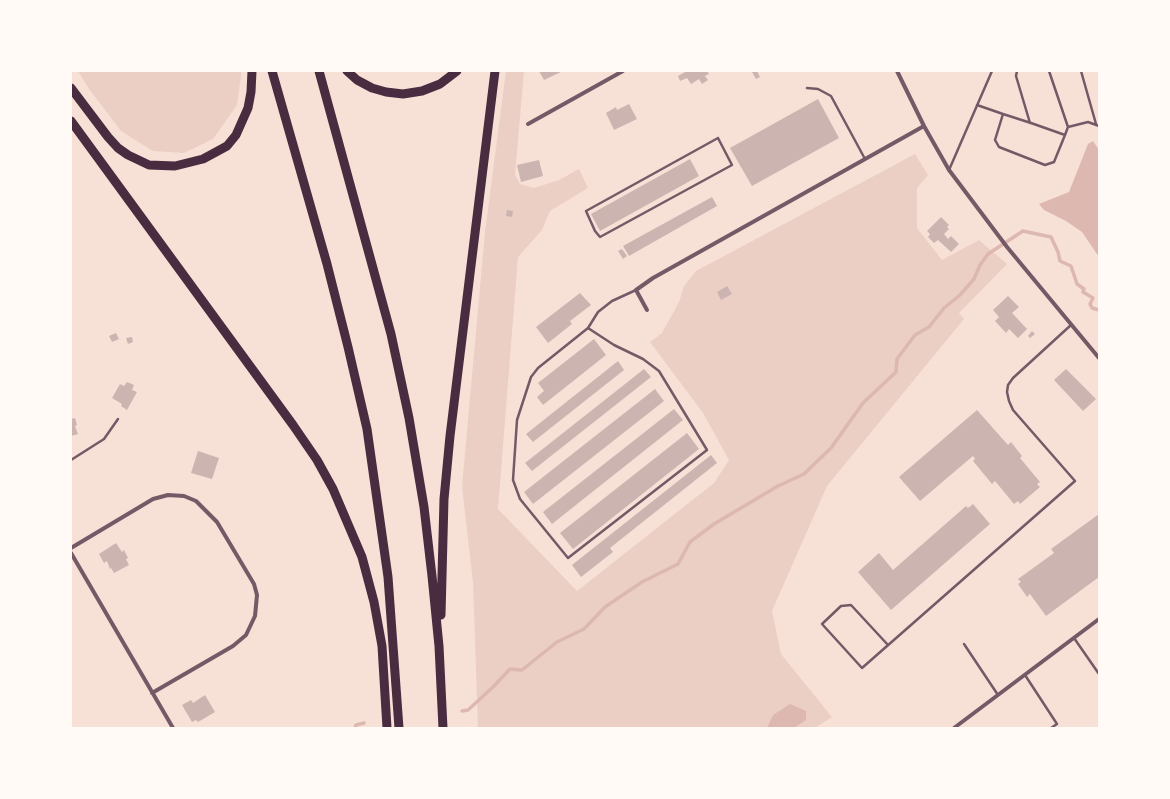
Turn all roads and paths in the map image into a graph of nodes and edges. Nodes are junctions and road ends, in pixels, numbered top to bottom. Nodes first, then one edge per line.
1 (252, 71) edge
2 (272, 71) edge
3 (319, 71) edge
4 (347, 71) edge
5 (457, 71) edge
6 (495, 71) edge
7 (623, 71) edge
8 (897, 71) edge
9 (992, 71) edge
10 (1017, 71) edge
11 (1049, 71) edge
12 (1081, 71) edge
13 (71, 88) edge
14 (807, 88) dead end
15 (977, 105) junction
16 (1003, 114) junction
17 (71, 121) edge
18 (1031, 123) junction
19 (528, 124) dead end
20 (1098, 125) edge
21 (924, 126) junction
22 (1068, 127) junction
23 (1065, 135) junction
24 (718, 138) joint
25 (865, 160) junction
26 (949, 170) junction
27 (636, 290) junction
28 (646, 310) dead end
29 (1072, 325) junction
30 (588, 328) junction
31 (1099, 358) edge
32 (118, 419) dead end
33 (71, 460) edge
34 (71, 548) edge
35 (71, 553) edge
36 (1099, 619) edge
37 (1074, 638) junction
38 (964, 644) dead end
39 (888, 645) junction
40 (439, 646) junction
41 (1098, 673) edge
42 (1025, 675) junction
43 (152, 693) junction
44 (999, 695) junction
45 (173, 728) edge
46 (387, 728) edge
47 (399, 728) edge
48 (443, 728) edge
49 (954, 728) edge
50 (1051, 728) edge

1 - 13 highway
2 - 47 highway
3 - 40 highway
4 - 5 highway
6 - 40 highway
7 - 19 street
8 - 21 street
9 - 15 lane
10 - 18 lane
11 - 22 lane
12 - 20 lane
14 - 25 lane
15 - 16 lane
15 - 26 lane
16 - 18 lane
16 - 23 lane
17 - 46 highway
18 - 23 lane
20 - 22 lane
21 - 25 street
21 - 26 street
22 - 23 lane
24 - 24 lane
25 - 27 street
26 - 29 street
27 - 28 street
27 - 30 lane
29 - 31 street
29 - 39 lane
30 - 30 lane
32 - 33 lane
34 - 43 street
35 - 43 street
36 - 37 street
37 - 41 lane
37 - 42 street
38 - 44 lane
39 - 39 lane
40 - 48 highway
42 - 44 street
42 - 50 lane
43 - 45 street
44 - 49 street

